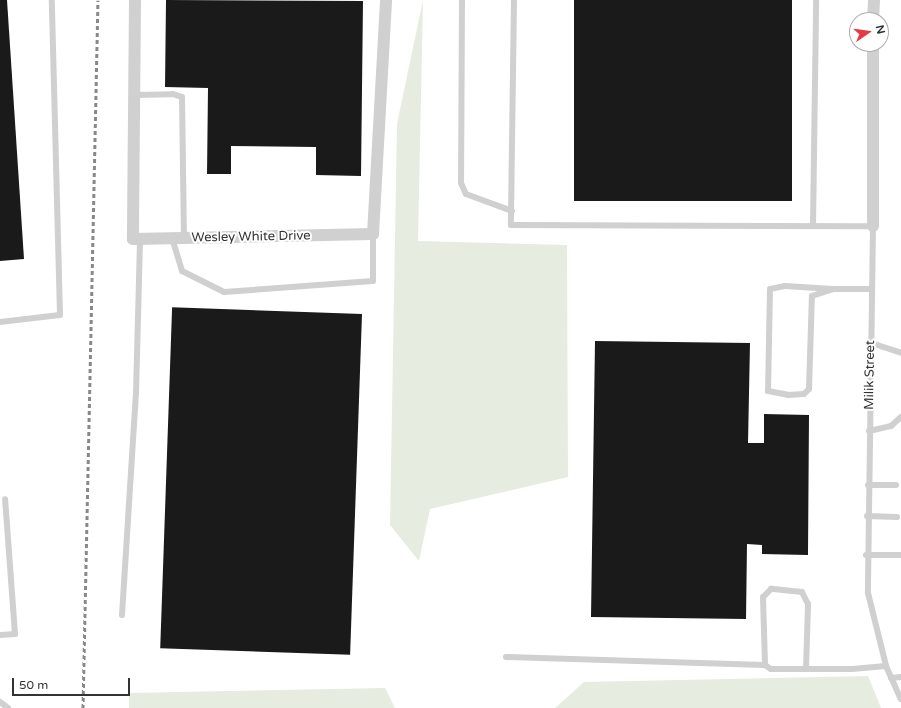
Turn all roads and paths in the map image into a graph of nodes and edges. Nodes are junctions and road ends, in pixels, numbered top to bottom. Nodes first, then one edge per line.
1 (52, 0) edge
2 (135, 0) edge
3 (386, 0) edge
4 (462, 0) edge
5 (514, 0) edge
6 (816, 0) edge
7 (874, 0) edge
8 (874, 12) edge
9 (874, 52) edge
10 (134, 95) junction
11 (512, 211) junction
12 (813, 226) junction
13 (874, 226) junction
14 (373, 234) junction
15 (178, 238) junction
16 (140, 239) junction
17 (872, 288) junction
18 (833, 289) junction
19 (0, 322) edge
20 (871, 343) junction
21 (901, 353) edge
22 (901, 417) edge
23 (869, 431) junction
24 (868, 485) junction
25 (896, 486) dead end
26 (5, 499) dead end
27 (867, 516) junction
28 (897, 517) dead end
29 (901, 554) edge
30 (866, 555) junction
31 (122, 615) dead end
32 (0, 635) edge
33 (506, 657) dead end
34 (765, 665) junction
35 (886, 666) junction
36 (806, 669) junction
37 (901, 677) edge
38 (891, 678) junction
39 (901, 700) edge
40 (0, 702) edge
41 (8, 708) edge

1 - 19 lane
2 - 10 street
3 - 14 street
4 - 11 lane
5 - 11 lane
6 - 12 lane
7 - 8 street
9 - 13 street, Milik Street
10 - 15 lane
10 - 16 street
11 - 12 lane
12 - 13 lane
13 - 17 lane, Milik Street
14 - 15 street, Wesley White Drive
14 - 15 lane
15 - 16 street, Wesley White Drive
16 - 31 lane
17 - 18 lane
17 - 20 lane, Milik Street
18 - 18 lane
20 - 21 lane
20 - 23 lane, Milik Street
22 - 23 lane
23 - 24 lane, Milik Street
24 - 25 lane
24 - 27 lane, Milik Street
26 - 32 lane
27 - 28 lane
27 - 30 lane, Milik Street
29 - 30 lane
30 - 35 lane, Milik Street
33 - 34 lane
34 - 36 lane
34 - 36 lane
35 - 36 lane
35 - 38 lane, Milik Street
37 - 38 lane
38 - 39 lane, Milik Street
40 - 41 lane

